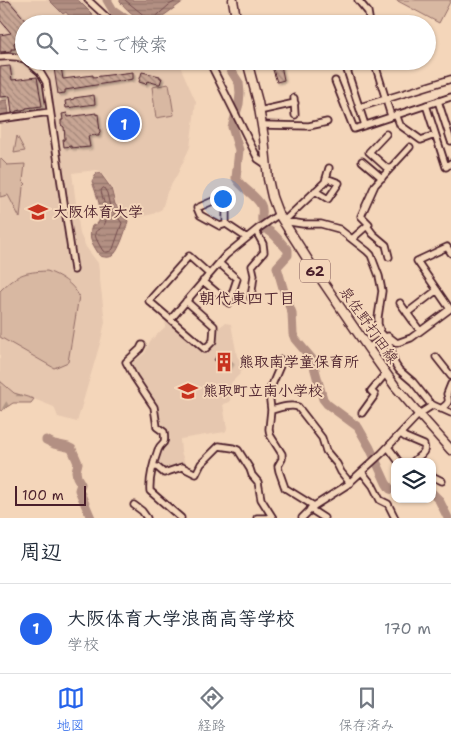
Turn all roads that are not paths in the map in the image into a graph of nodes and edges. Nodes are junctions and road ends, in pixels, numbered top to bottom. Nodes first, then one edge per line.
1 (88, 0) edge
2 (233, 0) edge
3 (358, 0) edge
4 (104, 15) edge
5 (236, 15) edge
6 (368, 15) edge
7 (0, 57) edge
8 (15, 57) edge
9 (38, 70) edge
10 (214, 70) edge
11 (249, 70) edge
12 (347, 70) edge
13 (377, 70) edge
14 (451, 79) edge
15 (335, 81) dead end
16 (451, 97) edge
17 (386, 99) junction
18 (438, 101) junction
19 (426, 105) junction
20 (360, 107) junction
21 (259, 110) junction
22 (50, 112) junction
23 (295, 114) dead end
24 (394, 115) junction
25 (0, 119) edge
26 (328, 122) dead end
27 (262, 125) junction
28 (365, 125) junction
29 (386, 134) dead end
30 (436, 135) junction
31 (451, 141) edge
32 (410, 147) dead end
33 (362, 161) dead end
34 (451, 164) edge
35 (267, 165) junction
36 (329, 168) dead end
37 (389, 170) junction
38 (326, 178) junction
39 (382, 178) junction
40 (316, 191) junction
41 (282, 219) junction
42 (226, 224) junction
43 (367, 226) junction
44 (257, 230) junction
45 (247, 238) junction
46 (352, 239) junction
47 (451, 253) edge
48 (389, 257) dead end
49 (219, 263) junction
50 (74, 270) dead end
51 (209, 274) junction
52 (203, 281) junction
53 (437, 290) junction
54 (251, 298) dead end
55 (186, 302) junction
56 (400, 303) dead end
57 (447, 311) junction
58 (407, 313) junction
59 (451, 318) edge
60 (171, 319) junction
61 (420, 331) junction
62 (385, 337) junction
63 (142, 344) dead end
64 (368, 348) junction
65 (436, 357) dead end
66 (282, 360) dead end
67 (386, 373) junction
68 (451, 376) edge
69 (451, 384) edge
70 (433, 405) junction
71 (441, 409) junction
72 (271, 410) junction
73 (362, 412) dead end
74 (419, 414) junction
75 (451, 414) edge
76 (401, 434) junction
77 (388, 447) junction
78 (451, 450) edge
79 (396, 458) edge
80 (417, 458) edge
81 (154, 466) junction
82 (362, 472) junction
83 (436, 478) edge
84 (442, 482) dead end
85 (350, 483) junction
86 (134, 505) dead end
87 (312, 508) junction
88 (147, 518) edge
89 (180, 518) edge
90 (257, 518) edge
91 (273, 518) edge
92 (302, 518) edge
93 (324, 518) edge
94 (395, 518) edge

1 - 4 street
2 - 5 main road
3 - 6 street
7 - 8 street
9 - 22 street
10 - 35 street
11 - 21 main road, 泉佐野打田線 / 62
12 - 20 street
13 - 17 street
14 - 17 street
15 - 28 street
16 - 18 street
17 - 20 street
17 - 24 street
18 - 19 street
18 - 31 street
19 - 24 street
19 - 30 street
20 - 28 street
21 - 23 street
21 - 27 main road, 泉佐野打田線 / 62
22 - 25 street
22 - 50 street
24 - 28 street
24 - 30 street
26 - 27 street
27 - 35 main road, 泉佐野打田線 / 62
29 - 37 street
30 - 34 street
32 - 37 street
33 - 39 street
35 - 41 main road, 泉佐野打田線 / 62
36 - 38 street
37 - 39 street
38 - 40 street
38 - 40 street
39 - 43 street
40 - 41 street
41 - 44 street
41 - 46 street
41 - 64 main road, 泉佐野打田線 / 62
42 - 42 street
42 - 45 street
43 - 46 street
43 - 48 street
44 - 45 street
44 - 54 street
45 - 49 street
46 - 62 street
47 - 53 street
49 - 51 street
49 - 52 street
51 - 52 street
51 - 60 street
52 - 55 street
53 - 57 street
53 - 58 street
55 - 60 street
55 - 60 street
56 - 58 street
57 - 59 street
57 - 61 street
58 - 61 street
61 - 62 street
62 - 64 street
62 - 70 street
63 - 81 street
64 - 67 main road, 泉佐野打田線 / 62
65 - 68 street
66 - 72 street
67 - 73 street
67 - 74 main road, 泉佐野打田線 / 62
69 - 71 street
70 - 71 street
70 - 74 street
71 - 75 street
72 - 85 street
72 - 87 street
74 - 76 street
74 - 78 main road, 泉佐野打田線 / 62
76 - 77 street
76 - 80 street
77 - 79 street
77 - 82 street
81 - 89 street
81 - 91 street
82 - 85 street
82 - 94 street
83 - 84 street
85 - 87 street
86 - 88 street
87 - 92 street
87 - 93 street
90 - 91 street

